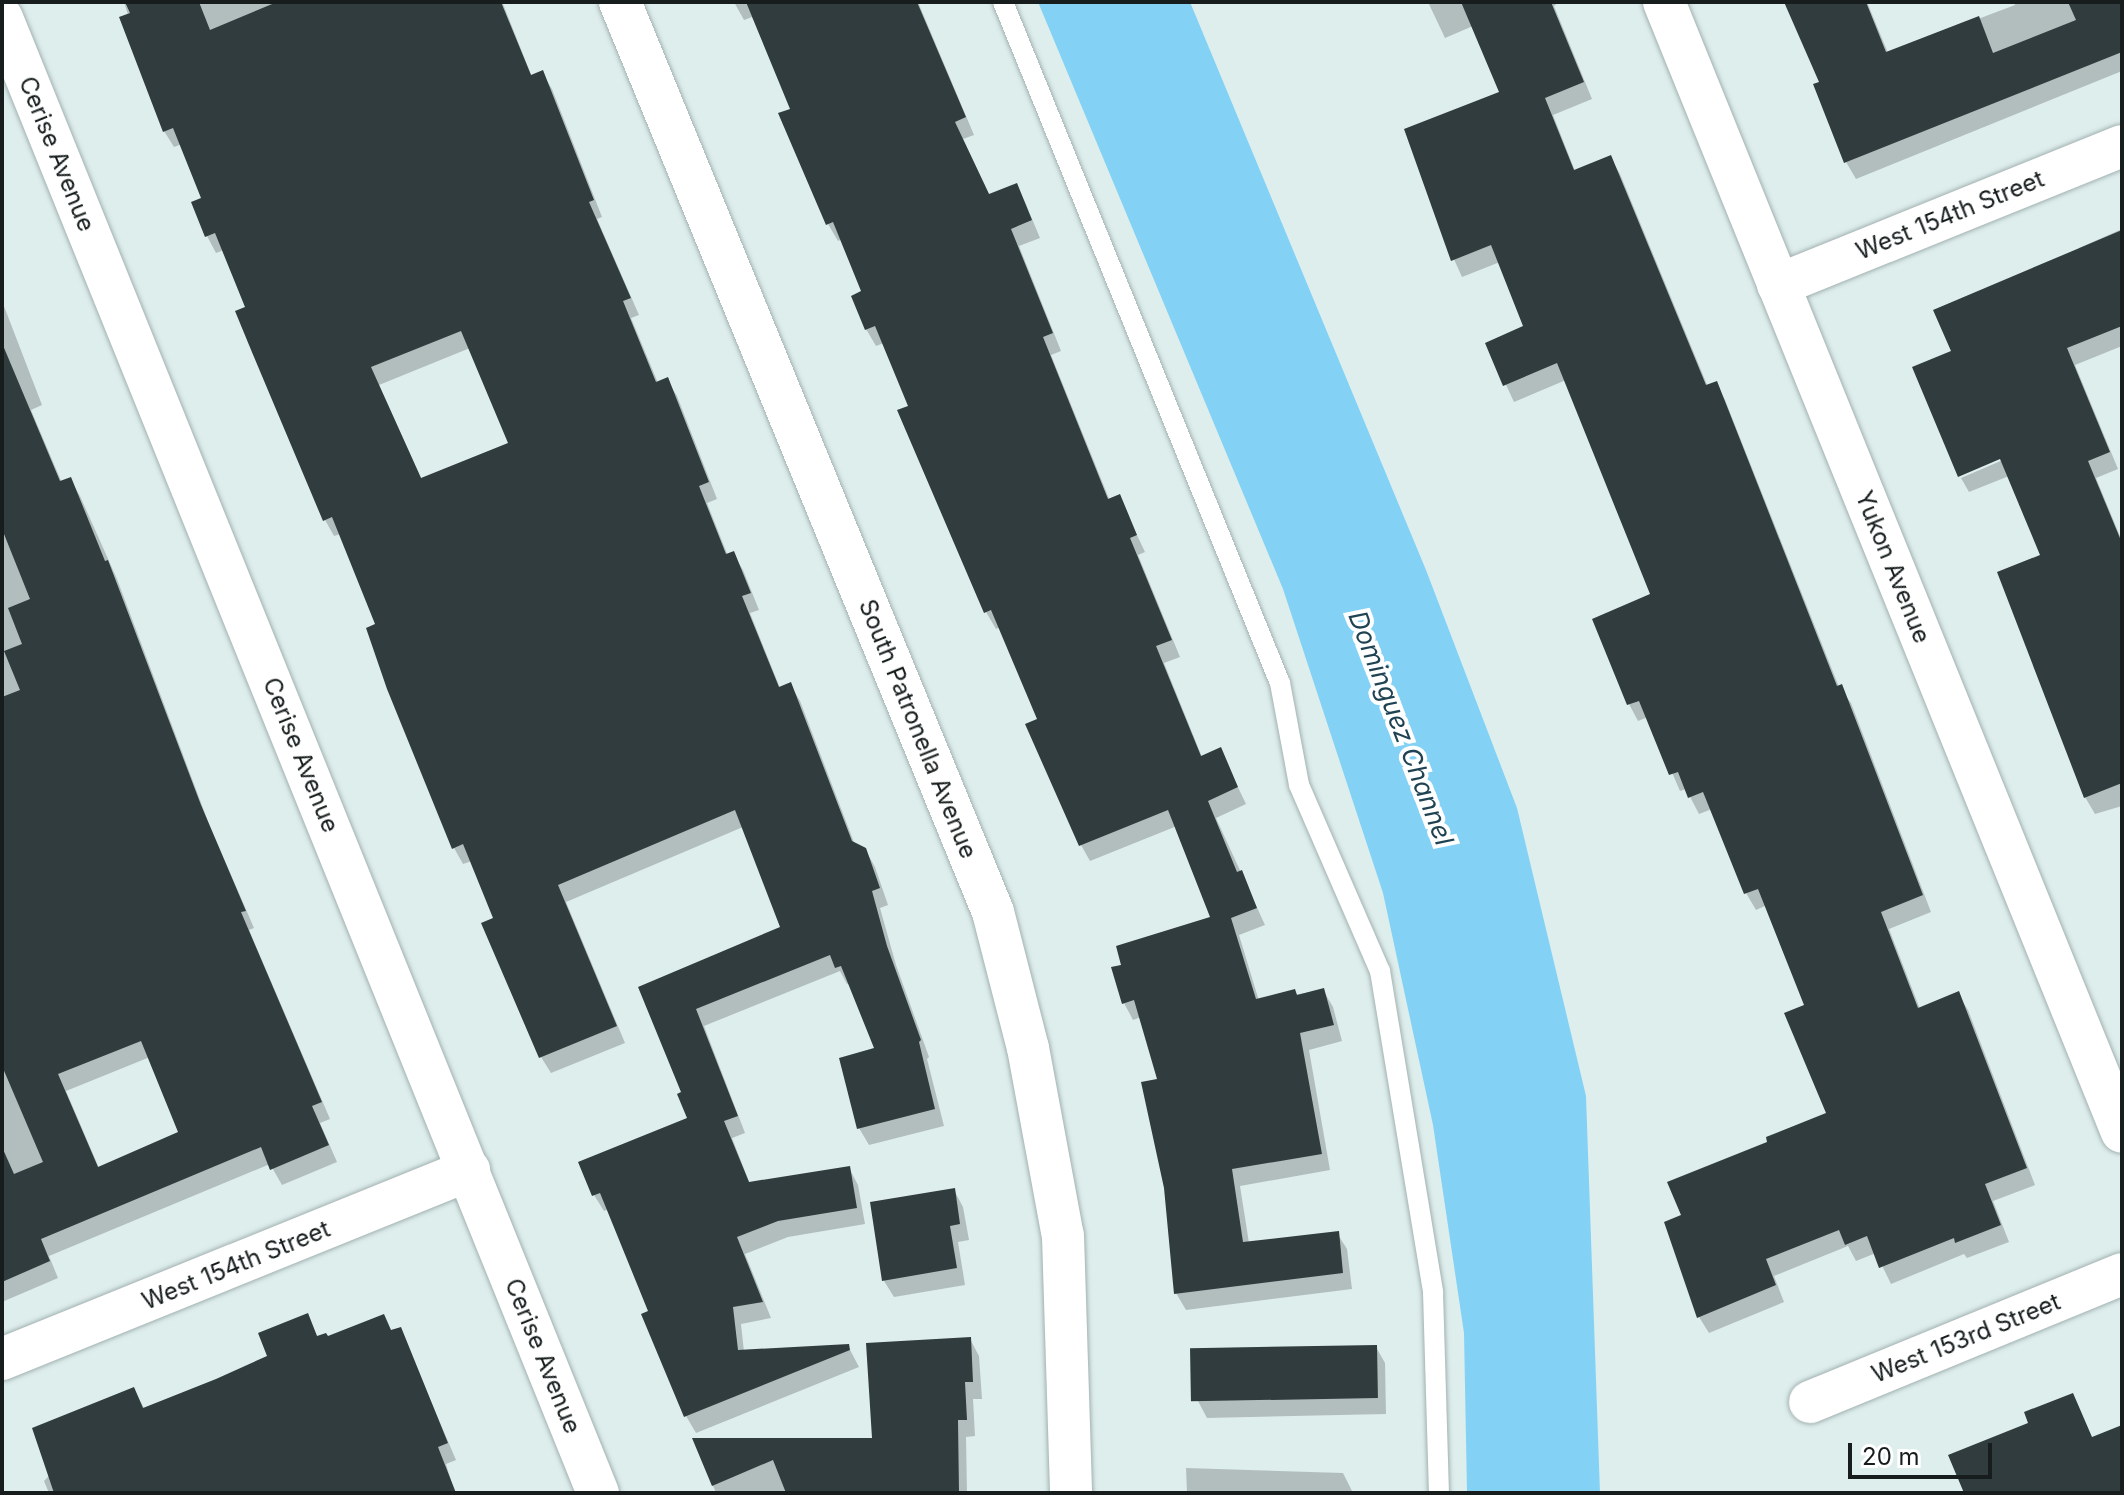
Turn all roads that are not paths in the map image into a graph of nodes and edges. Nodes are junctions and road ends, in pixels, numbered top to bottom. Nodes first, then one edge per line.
1 (620, 2) edge
2 (1003, 2) edge
3 (1664, 2) edge
4 (2, 18) edge
5 (2122, 146) edge
6 (1778, 285) junction
7 (2122, 1132) edge
8 (469, 1170) junction
9 (2122, 1274) edge
10 (2, 1359) edge
11 (1810, 1402) dead end
12 (598, 1493) edge
13 (1071, 1493) edge
14 (1439, 1493) edge

1 - 13 street, South Patronella Avenue
2 - 14 lane
3 - 6 street, Yukon Avenue
4 - 8 street, Cerise Avenue
5 - 6 street, West 154th Street
6 - 7 street, Yukon Avenue
8 - 10 street, West 154th Street
8 - 12 street, Cerise Avenue
9 - 11 street, West 153rd Street

